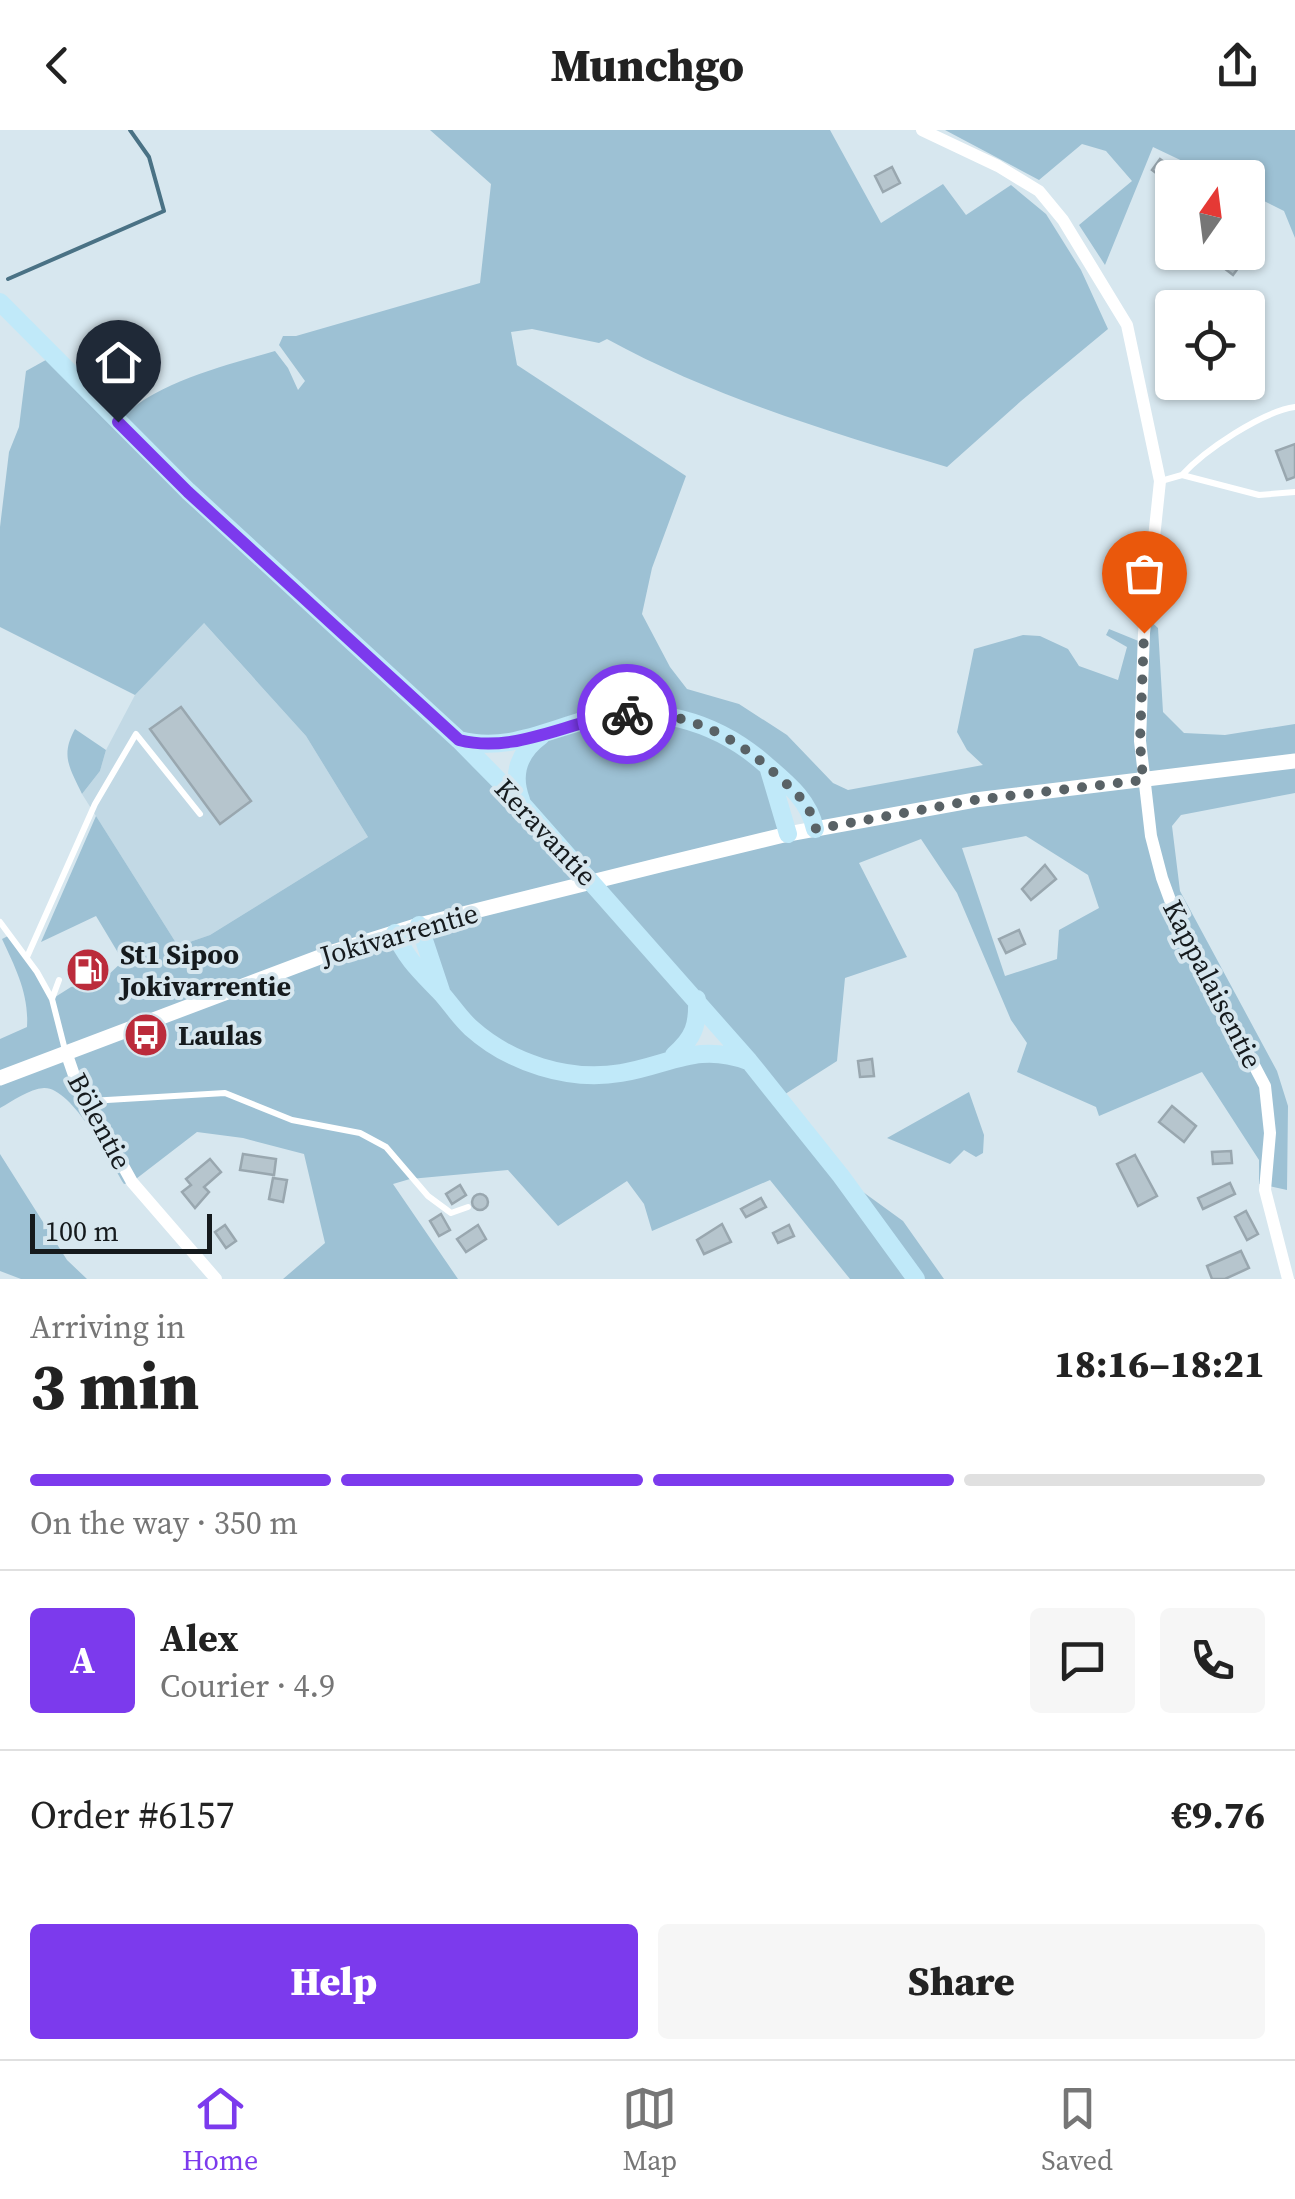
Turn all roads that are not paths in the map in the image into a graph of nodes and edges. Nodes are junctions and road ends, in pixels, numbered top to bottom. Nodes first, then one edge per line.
1 (922, 130) edge
2 (0, 302) edge
3 (1295, 408) edge
4 (1182, 475) junction
5 (1160, 481) junction
6 (1295, 492) edge
7 (544, 734) junction
8 (459, 740) junction
9 (1295, 761) edge
10 (767, 765) junction
11 (1143, 780) junction
12 (523, 805) junction
13 (200, 814) dead end
14 (816, 829) junction
15 (788, 834) junction
16 (0, 922) edge
17 (420, 925) junction
18 (394, 932) junction
19 (27, 957) junction
20 (59, 980) dead end
21 (444, 996) junction
22 (697, 999) junction
23 (52, 1000) junction
24 (66, 1052) junction
25 (668, 1060) junction
26 (749, 1061) junction
27 (0, 1078) edge
28 (88, 1101) junction
29 (468, 1207) dead end
30 (216, 1279) edge
31 (916, 1279) edge
32 (1288, 1279) edge

1 - 5 street, Kappalaisentie
2 - 8 main road, Keravantie
3 - 4 lane
4 - 5 lane
4 - 6 lane
5 - 11 street, Kappalaisentie
7 - 8 main road
7 - 10 main road
7 - 12 main road
8 - 12 main road, Keravantie
9 - 11 street, Jokivarrentie
10 - 14 main road
10 - 15 main road
11 - 14 street, Jokivarrentie
11 - 32 street, Kappalaisentie
12 - 22 main road, Keravantie
13 - 19 lane
14 - 15 street, Jokivarrentie
15 - 17 street, Jokivarrentie
16 - 19 lane
17 - 18 street, Jokivarrentie
17 - 21 main road
18 - 21 main road
18 - 24 street, Jokivarrentie
19 - 23 lane
20 - 23 lane
21 - 25 main road
22 - 25 main road
22 - 26 main road, Keravantie
23 - 24 lane
24 - 27 street, Jokivarrentie
24 - 28 street, Bölentie
25 - 26 main road
26 - 31 main road, Keravantie
28 - 29 lane
28 - 30 street, Bölentie

